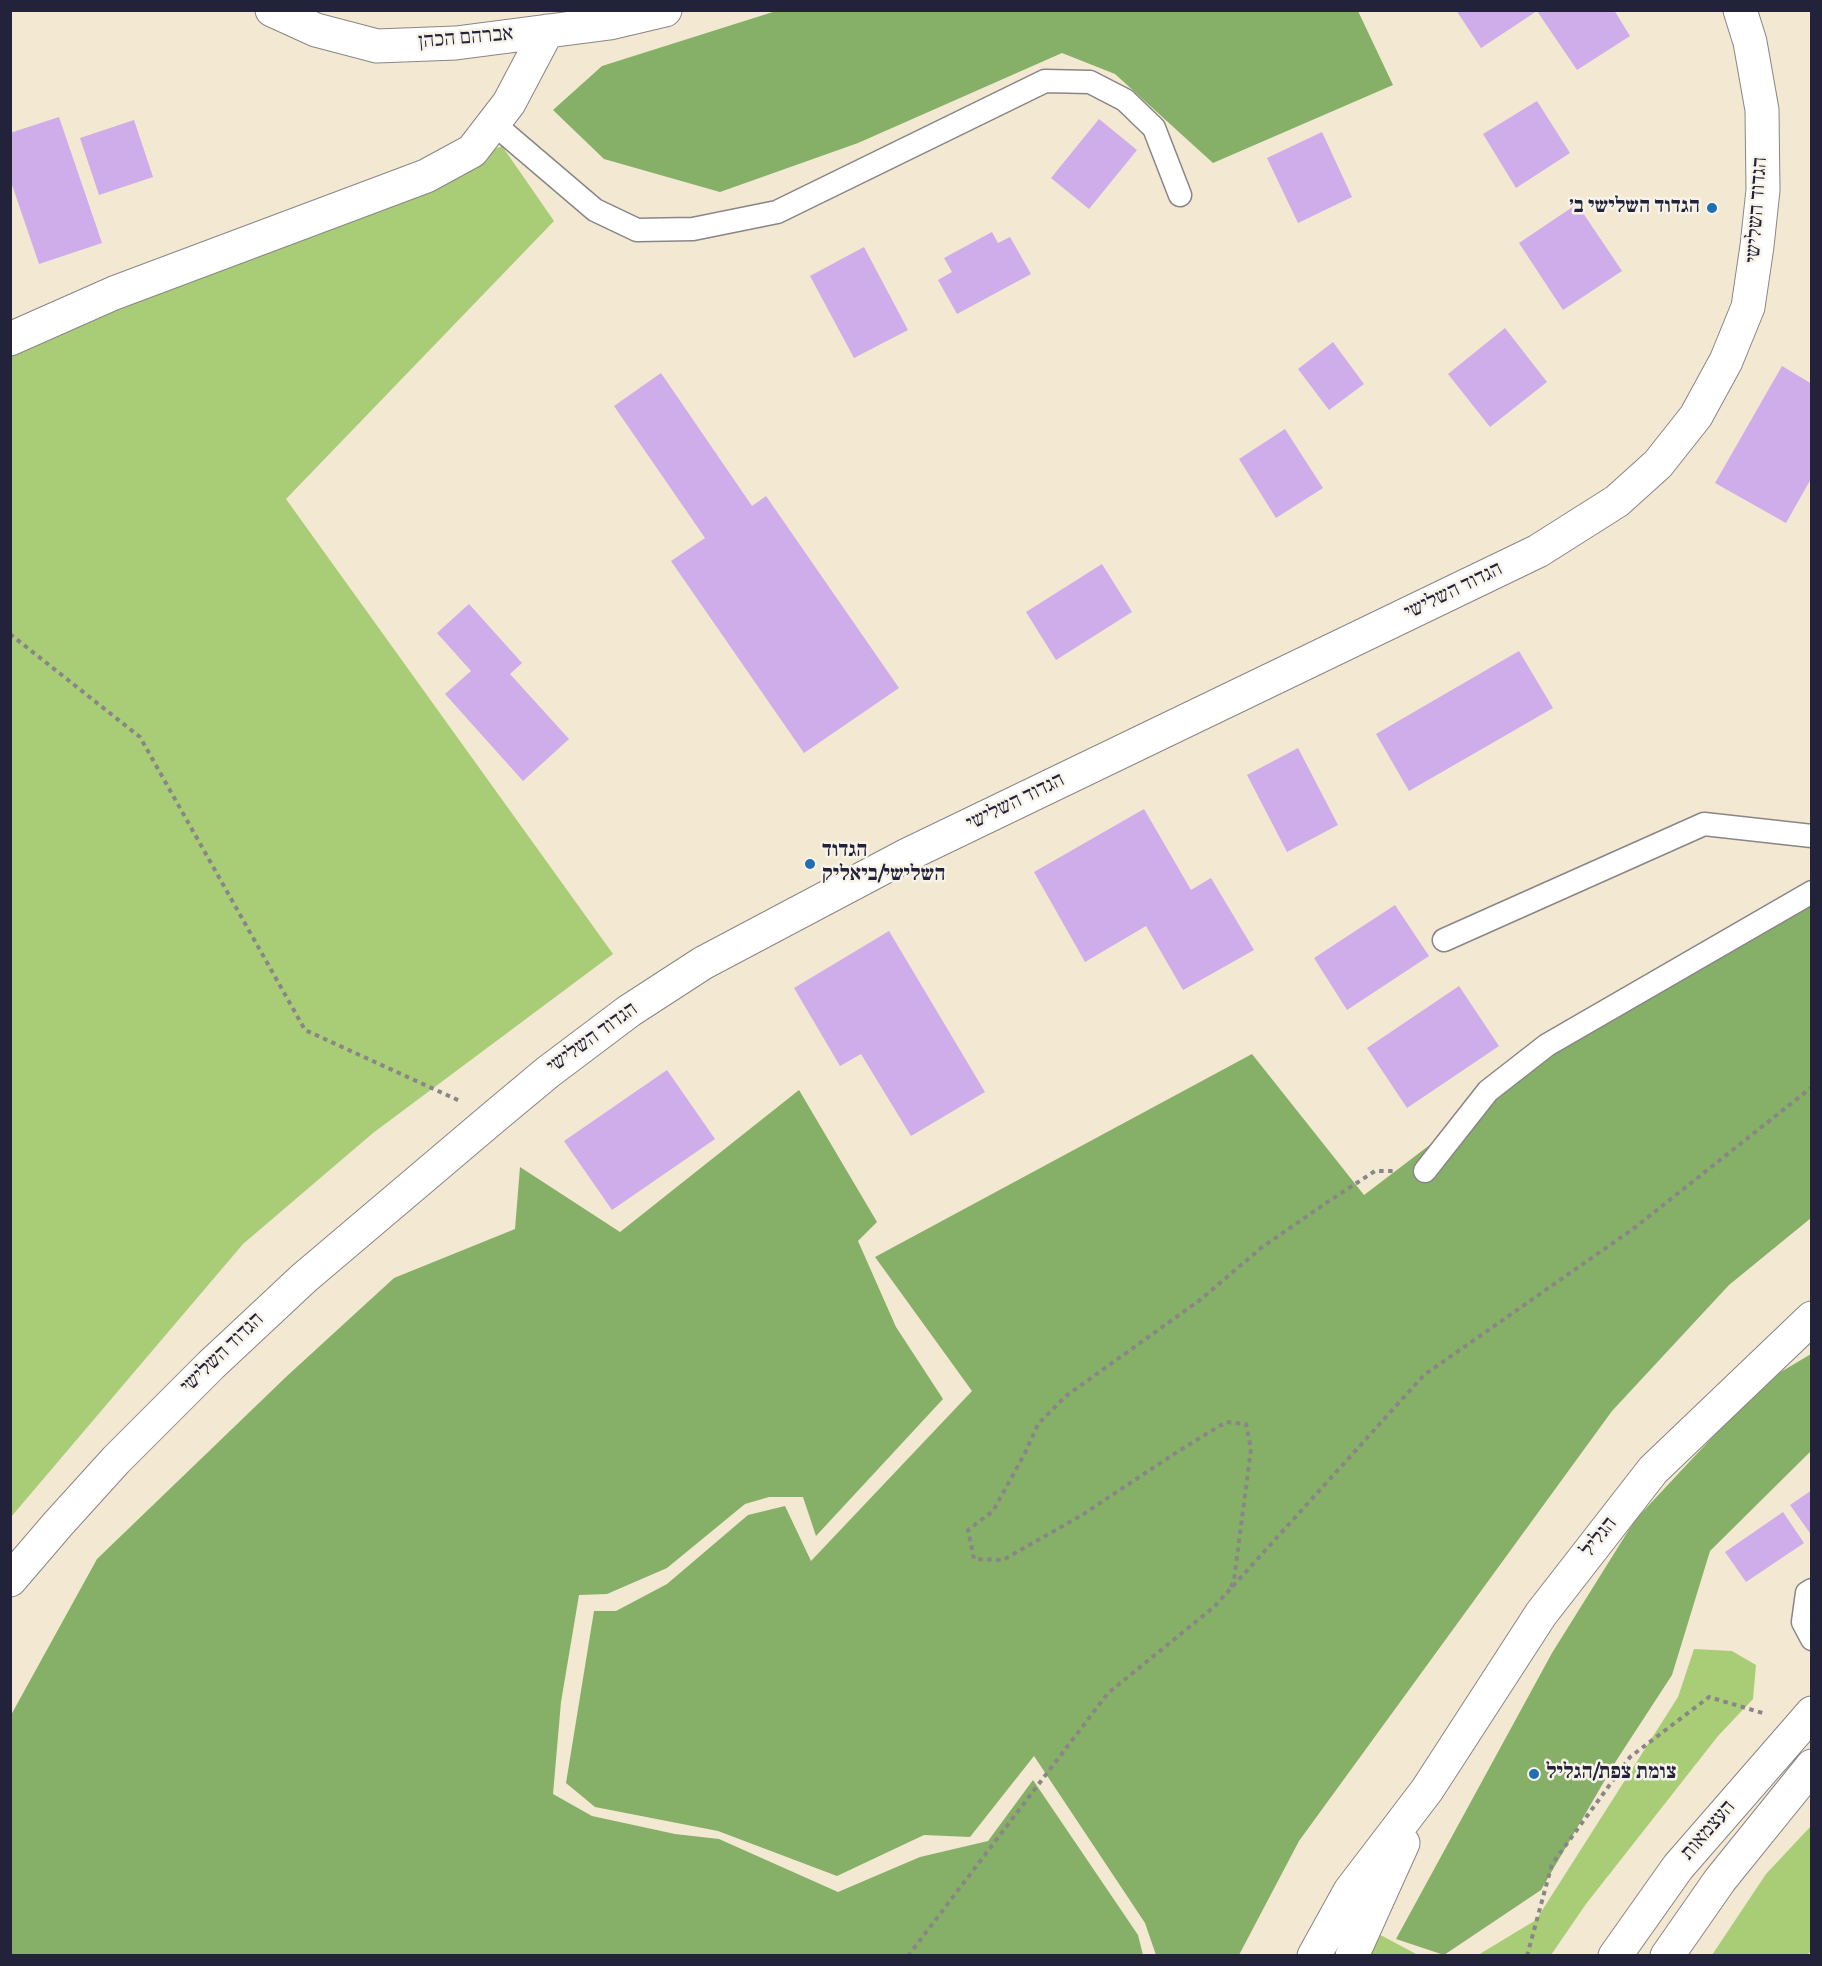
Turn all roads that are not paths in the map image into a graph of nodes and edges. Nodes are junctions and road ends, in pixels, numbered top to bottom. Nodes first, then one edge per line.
1 (272, 10) edge
2 (665, 10) edge
3 (1740, 10) edge
4 (547, 31) junction
5 (493, 123) junction
6 (1180, 195) dead end
7 (10, 339) edge
8 (1812, 836) edge
9 (1812, 892) edge
10 (1444, 940) dead end
11 (1425, 1171) road end
12 (1812, 1318) edge
13 (10, 1580) edge
14 (1812, 1590) edge
15 (1812, 1639) edge
16 (1806, 1719) edge
17 (1812, 1766) edge
18 (1426, 1790) junction
19 (1314, 1956) edge
20 (1352, 1956) edge
21 (1615, 1956) edge
22 (1667, 1956) edge

1 - 4 street, אברהם הכהן
2 - 4 street, אברהם הכהן
3 - 13 street, הגדוד השלישי
4 - 5 street
5 - 6 lane
5 - 7 street
8 - 10 lane
9 - 11 lane
12 - 18 street, הגליל
14 - 15 lane
16 - 21 street, העצמאות
17 - 22 street, העצמאות
18 - 19 street, הגליל
18 - 20 street, הגליל

